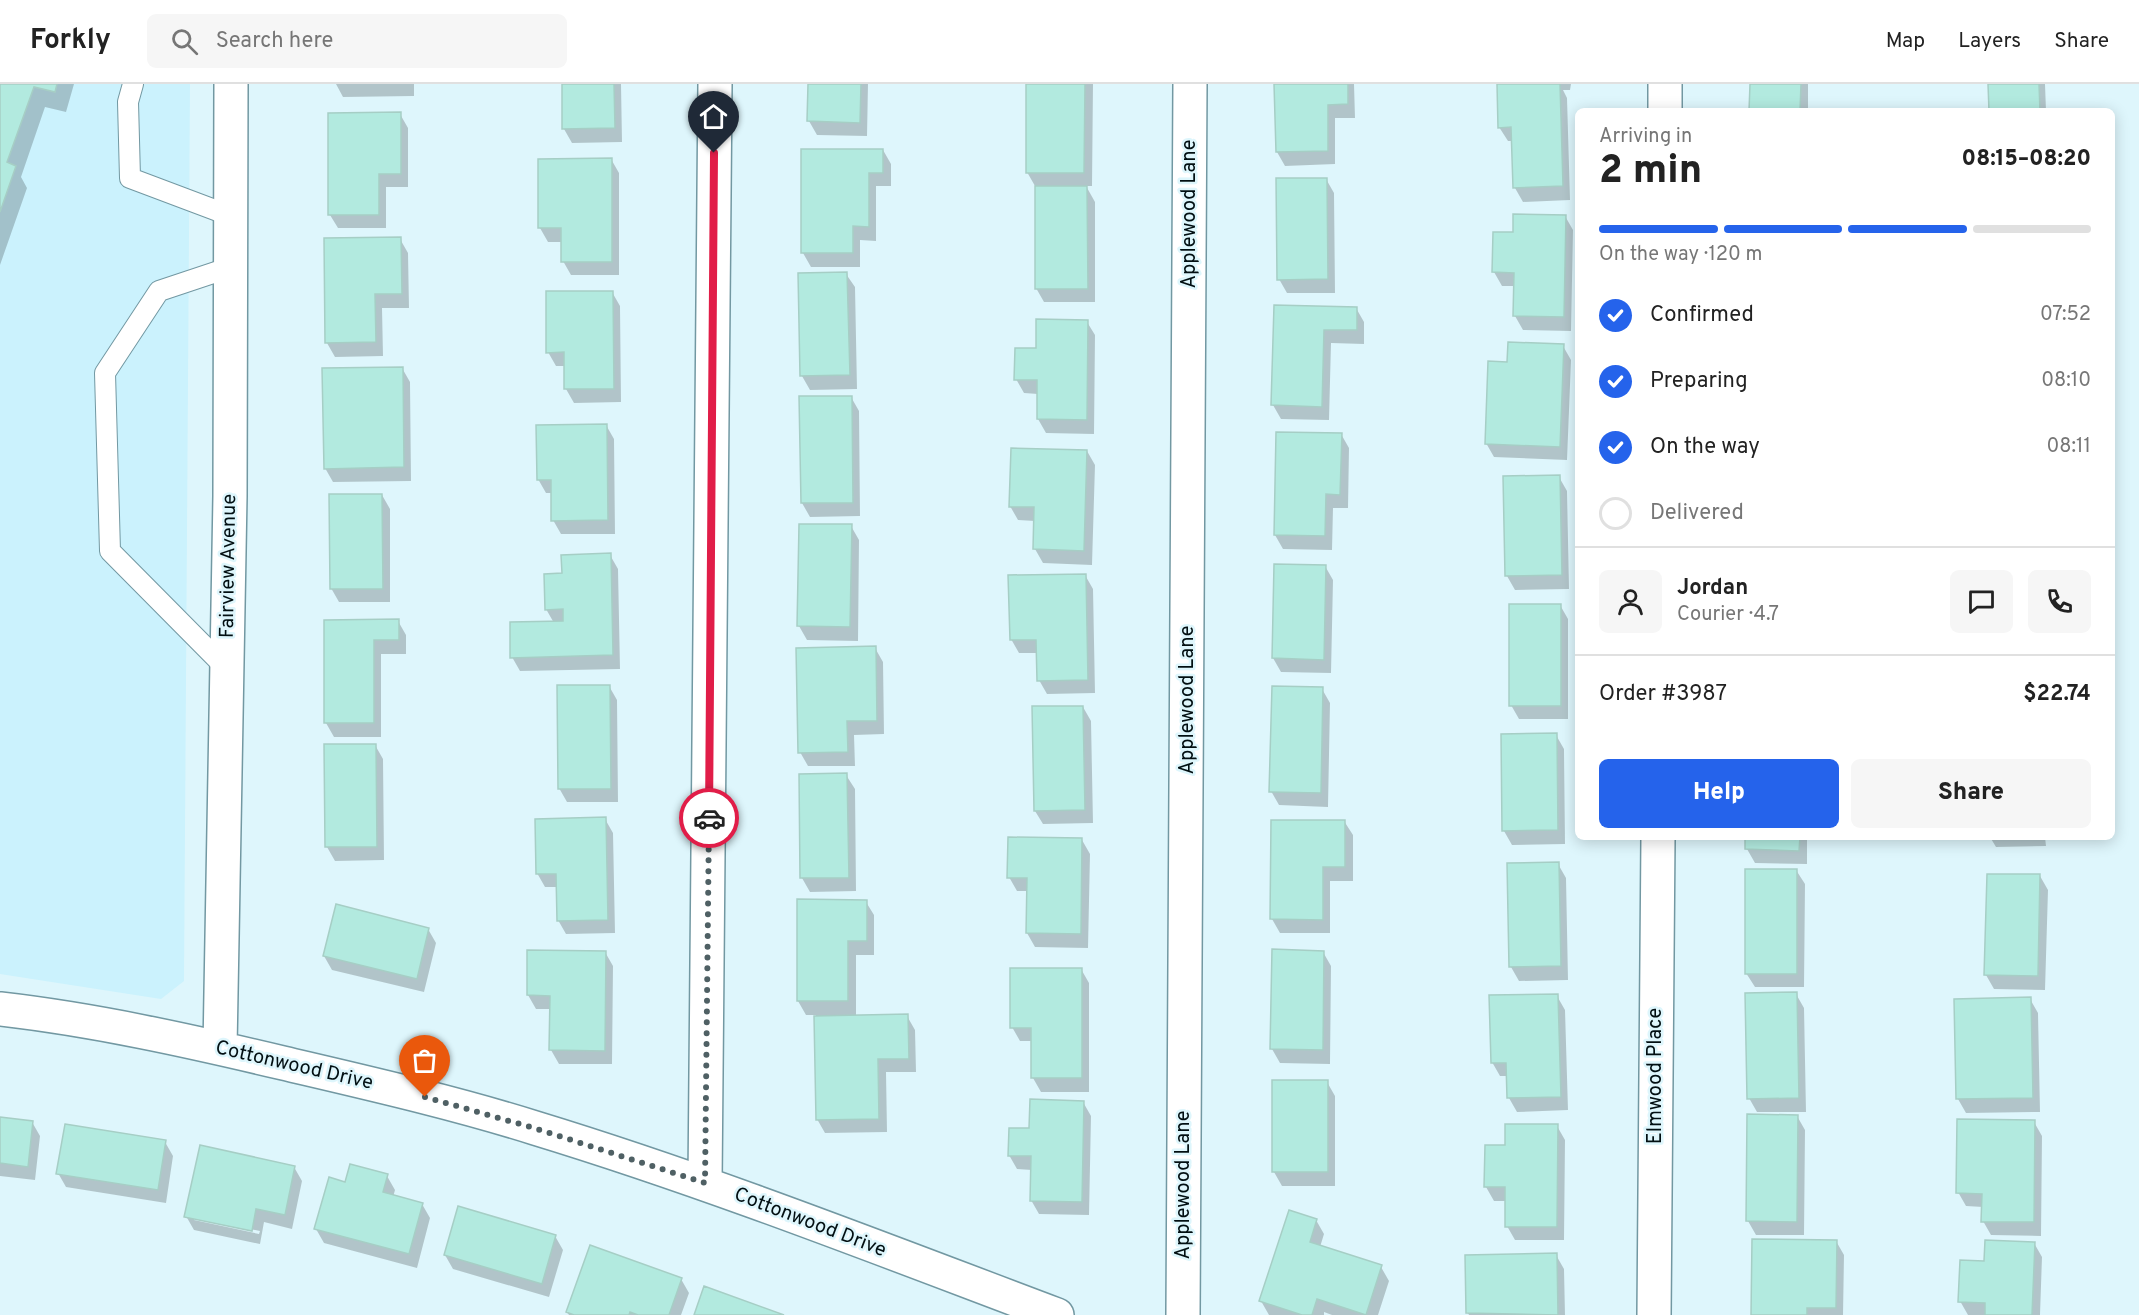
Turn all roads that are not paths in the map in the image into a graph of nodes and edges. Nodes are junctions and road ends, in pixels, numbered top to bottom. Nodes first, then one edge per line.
1 (133, 84) edge
2 (231, 84) edge
3 (715, 84) edge
4 (1190, 84) edge
5 (1665, 84) edge
6 (1665, 108) edge
7 (231, 216) junction
8 (231, 267) junction
9 (227, 669) junction
10 (1658, 840) edge
11 (0, 1009) edge
12 (220, 1048) junction
13 (705, 1183) junction
14 (1057, 1315) edge
15 (1183, 1315) edge
16 (1654, 1315) edge

1 - 7 lane
2 - 7 street, Fairview Avenue
3 - 13 street
4 - 15 street, Applewood Lane
5 - 6 street
7 - 8 street, Fairview Avenue
8 - 9 street, Fairview Avenue
8 - 9 lane
9 - 12 street, Fairview Avenue
10 - 16 street, Elmwood Place
11 - 12 street, Cottonwood Drive
12 - 13 street, Cottonwood Drive
13 - 14 street, Cottonwood Drive

